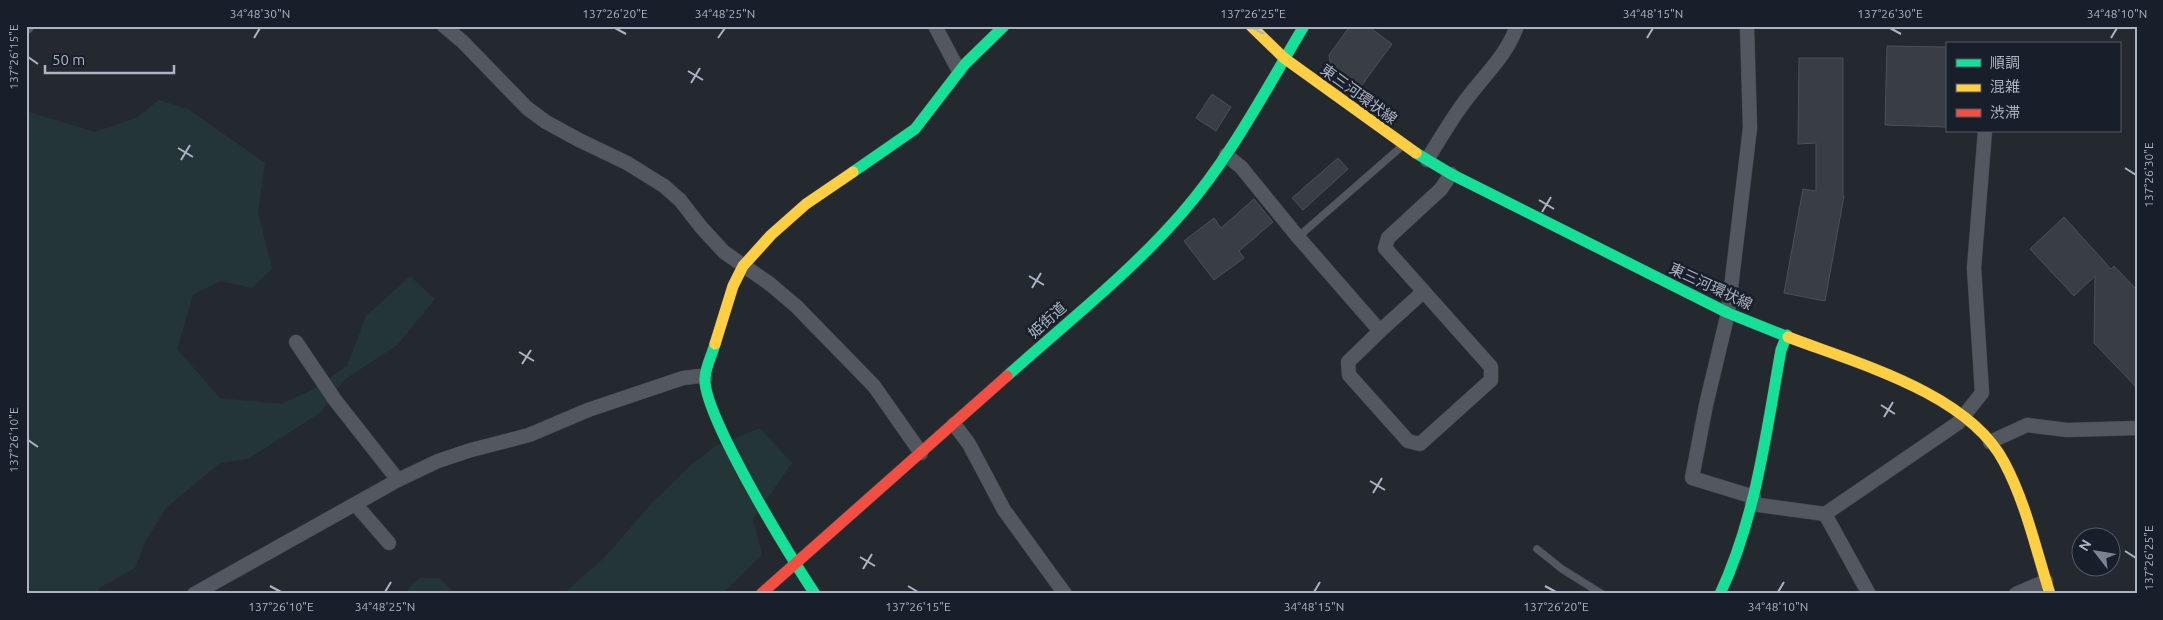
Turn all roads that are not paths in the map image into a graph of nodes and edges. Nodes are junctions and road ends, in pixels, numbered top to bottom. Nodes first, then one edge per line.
1 (444, 26) edge
2 (935, 26) edge
3 (1004, 26) edge
4 (1251, 26) edge
5 (1304, 26) edge
6 (1517, 26) edge
7 (1747, 26) edge
8 (1284, 58) junction
9 (959, 71) junction
10 (1985, 132) edge
11 (1403, 145) junction
12 (1226, 155) junction
13 (1427, 160) junction
14 (1451, 174) junction
15 (1298, 237) junction
16 (743, 266) junction
17 (1423, 292) junction
18 (1728, 313) junction
19 (1380, 331) junction
20 (1787, 335) junction
21 (296, 342) dead end
22 (706, 378) junction
23 (1964, 416) junction
24 (954, 424) junction
25 (2137, 428) edge
26 (1990, 442) junction
27 (921, 453) junction
28 (398, 480) junction
29 (1753, 500) junction
30 (356, 505) junction
31 (1825, 514) junction
32 (389, 543) dead end
33 (1537, 549) dead end
34 (795, 564) junction
35 (2048, 587) edge
36 (194, 594) edge
37 (761, 594) edge
38 (814, 594) edge
39 (1065, 594) edge
40 (1602, 594) edge
41 (1720, 594) edge
42 (1869, 594) edge
43 (2016, 594) edge

1 - 16 street
2 - 9 street
3 - 9 main road
4 - 8 main road, 東三河環状線
5 - 8 main road, 姫街道
6 - 13 street
7 - 18 street
8 - 11 main road, 東三河環状線
8 - 12 main road, 姫街道
9 - 16 main road
10 - 23 street
11 - 13 main road, 東三河環状線
11 - 15 lane
12 - 15 street
12 - 24 main road, 姫街道
13 - 14 main road, 東三河環状線
14 - 17 street
14 - 18 main road, 東三河環状線
15 - 19 street
16 - 22 main road
16 - 27 street
17 - 19 street
17 - 19 street
18 - 20 main road, 東三河環状線
18 - 29 street
20 - 23 main road, 東三河環状線
20 - 29 main road
21 - 28 street
22 - 28 street
22 - 34 main road
23 - 26 main road, 東三河環状線
23 - 31 street
24 - 27 main road, 姫街道
24 - 39 street
25 - 26 street
26 - 35 main road, 東三河環状線
27 - 34 main road, 姫街道
28 - 30 street
29 - 31 street
29 - 41 main road
30 - 32 street
30 - 36 street
31 - 42 street
33 - 40 lane
34 - 37 main road, 姫街道
34 - 38 main road
35 - 43 street

